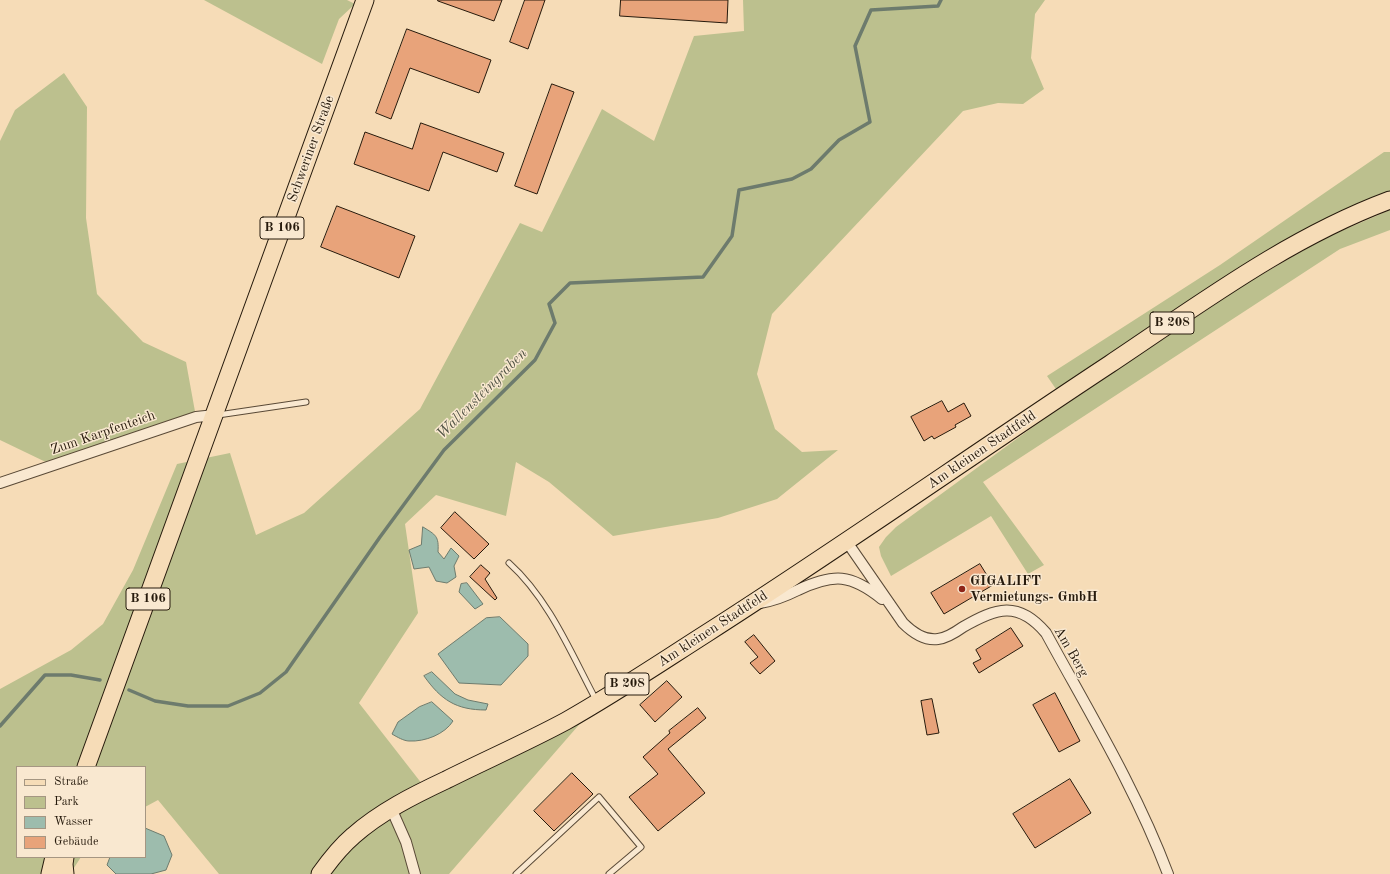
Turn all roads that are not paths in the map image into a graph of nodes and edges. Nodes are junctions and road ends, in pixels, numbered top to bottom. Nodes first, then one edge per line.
1 (364, 0) edge
2 (1390, 200) edge
3 (306, 402) dead end
4 (215, 415) junction
5 (0, 483) edge
6 (847, 542) junction
7 (509, 563) dead end
8 (753, 603) junction
9 (888, 604) junction
10 (598, 703) junction
11 (86, 766) edge
12 (392, 808) junction
13 (54, 858) edge
14 (65, 858) edge
15 (50, 874) edge
16 (65, 874) edge
17 (320, 874) edge
18 (415, 874) edge
19 (516, 874) edge
20 (609, 874) edge
21 (1168, 874) edge

1 - 4 main road, Schweriner Straße / B 106
2 - 6 main road, Am kleinen Stadtfeld / B 208
3 - 4 lane
4 - 5 street, Zum Karpfenteich
4 - 11 main road, Schweriner Straße / B 106
6 - 8 main road, Am kleinen Stadtfeld / B 208
6 - 9 street, Am Berg
7 - 10 lane
8 - 9 street
8 - 10 main road, Am kleinen Stadtfeld / B 208
9 - 21 street, Am Berg
10 - 12 main road, Am kleinen Stadtfeld / B 208
12 - 17 main road, Am kleinen Stadtfeld / B 208
12 - 18 street
13 - 15 main road
14 - 16 main road
19 - 20 lane

